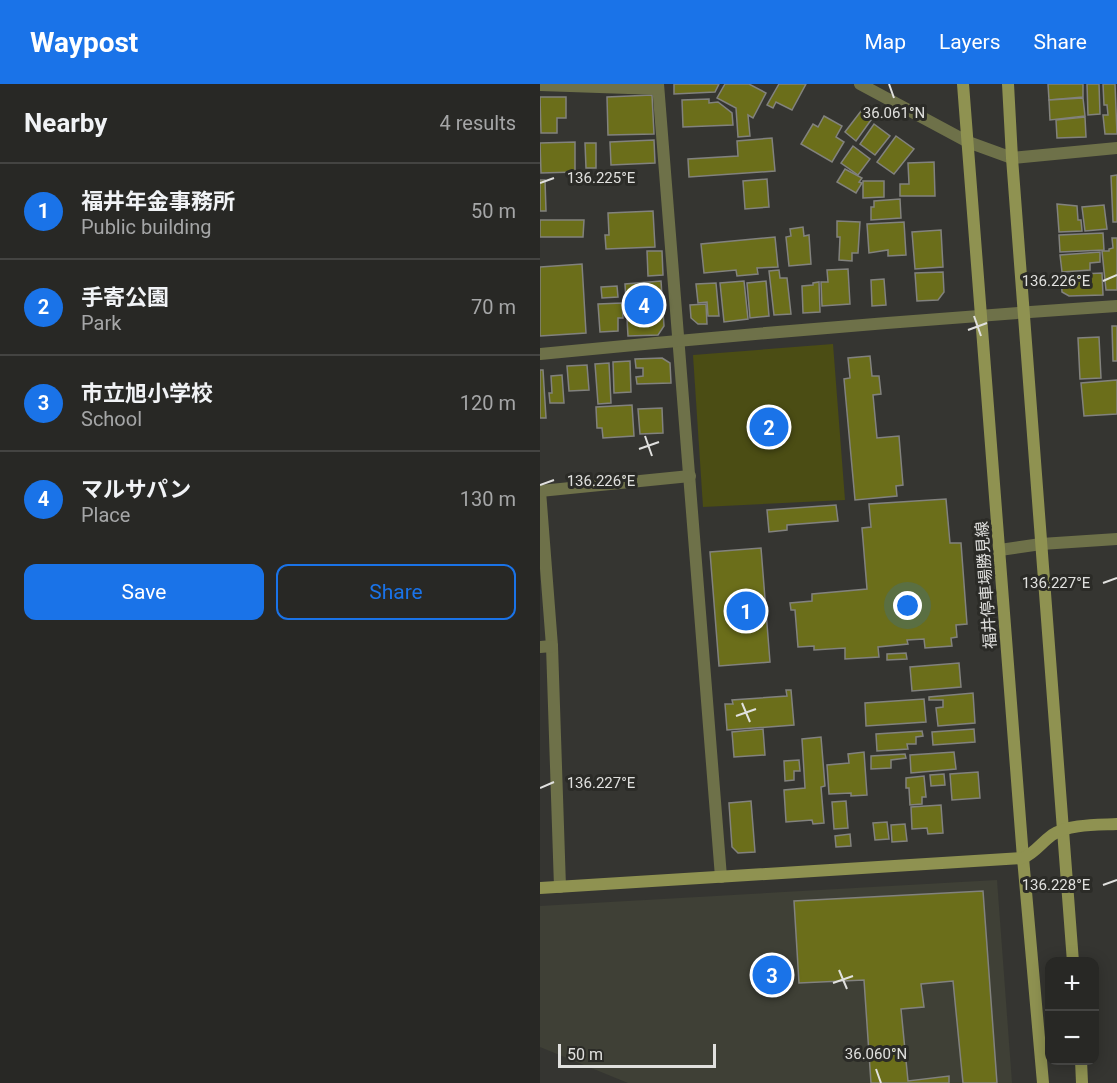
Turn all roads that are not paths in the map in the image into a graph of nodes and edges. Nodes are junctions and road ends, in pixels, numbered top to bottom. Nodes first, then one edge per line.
1 (860, 84) edge
2 (963, 84) edge
3 (1008, 84) edge
4 (540, 85) edge
5 (658, 86) edge
6 (968, 142) junction
7 (1117, 148) edge
8 (1012, 158) junction
9 (1117, 306) edge
10 (1024, 312) junction
11 (981, 315) junction
12 (680, 340) junction
13 (540, 354) edge
14 (690, 476) junction
15 (540, 491) edge
16 (1117, 539) edge
17 (1041, 544) junction
18 (1000, 550) junction
19 (546, 647) edge
20 (1117, 824) edge
21 (1062, 831) junction
22 (1023, 858) junction
23 (721, 877) junction
24 (560, 887) junction
25 (540, 888) edge
26 (1073, 957) edge
27 (1081, 1065) edge
28 (1043, 1083) edge
29 (1082, 1083) edge

1 - 6 street
2 - 6 main road, 福井停車場勝見線
3 - 8 main road
4 - 5 street
5 - 12 street
6 - 8 street
6 - 11 main road, 福井停車場勝見線
7 - 8 street
8 - 10 main road
9 - 10 street
10 - 11 street
10 - 17 main road
11 - 12 street
11 - 18 main road, 福井停車場勝見線
12 - 13 street
12 - 14 street
14 - 15 street
14 - 23 street
15 - 19 street
16 - 17 street
17 - 18 street
17 - 21 main road
18 - 22 main road, 福井停車場勝見線
19 - 24 street
20 - 21 main road
21 - 22 main road
21 - 26 main road
22 - 23 main road
22 - 28 main road, 福井停車場勝見線
23 - 24 main road
24 - 25 main road
27 - 29 main road

